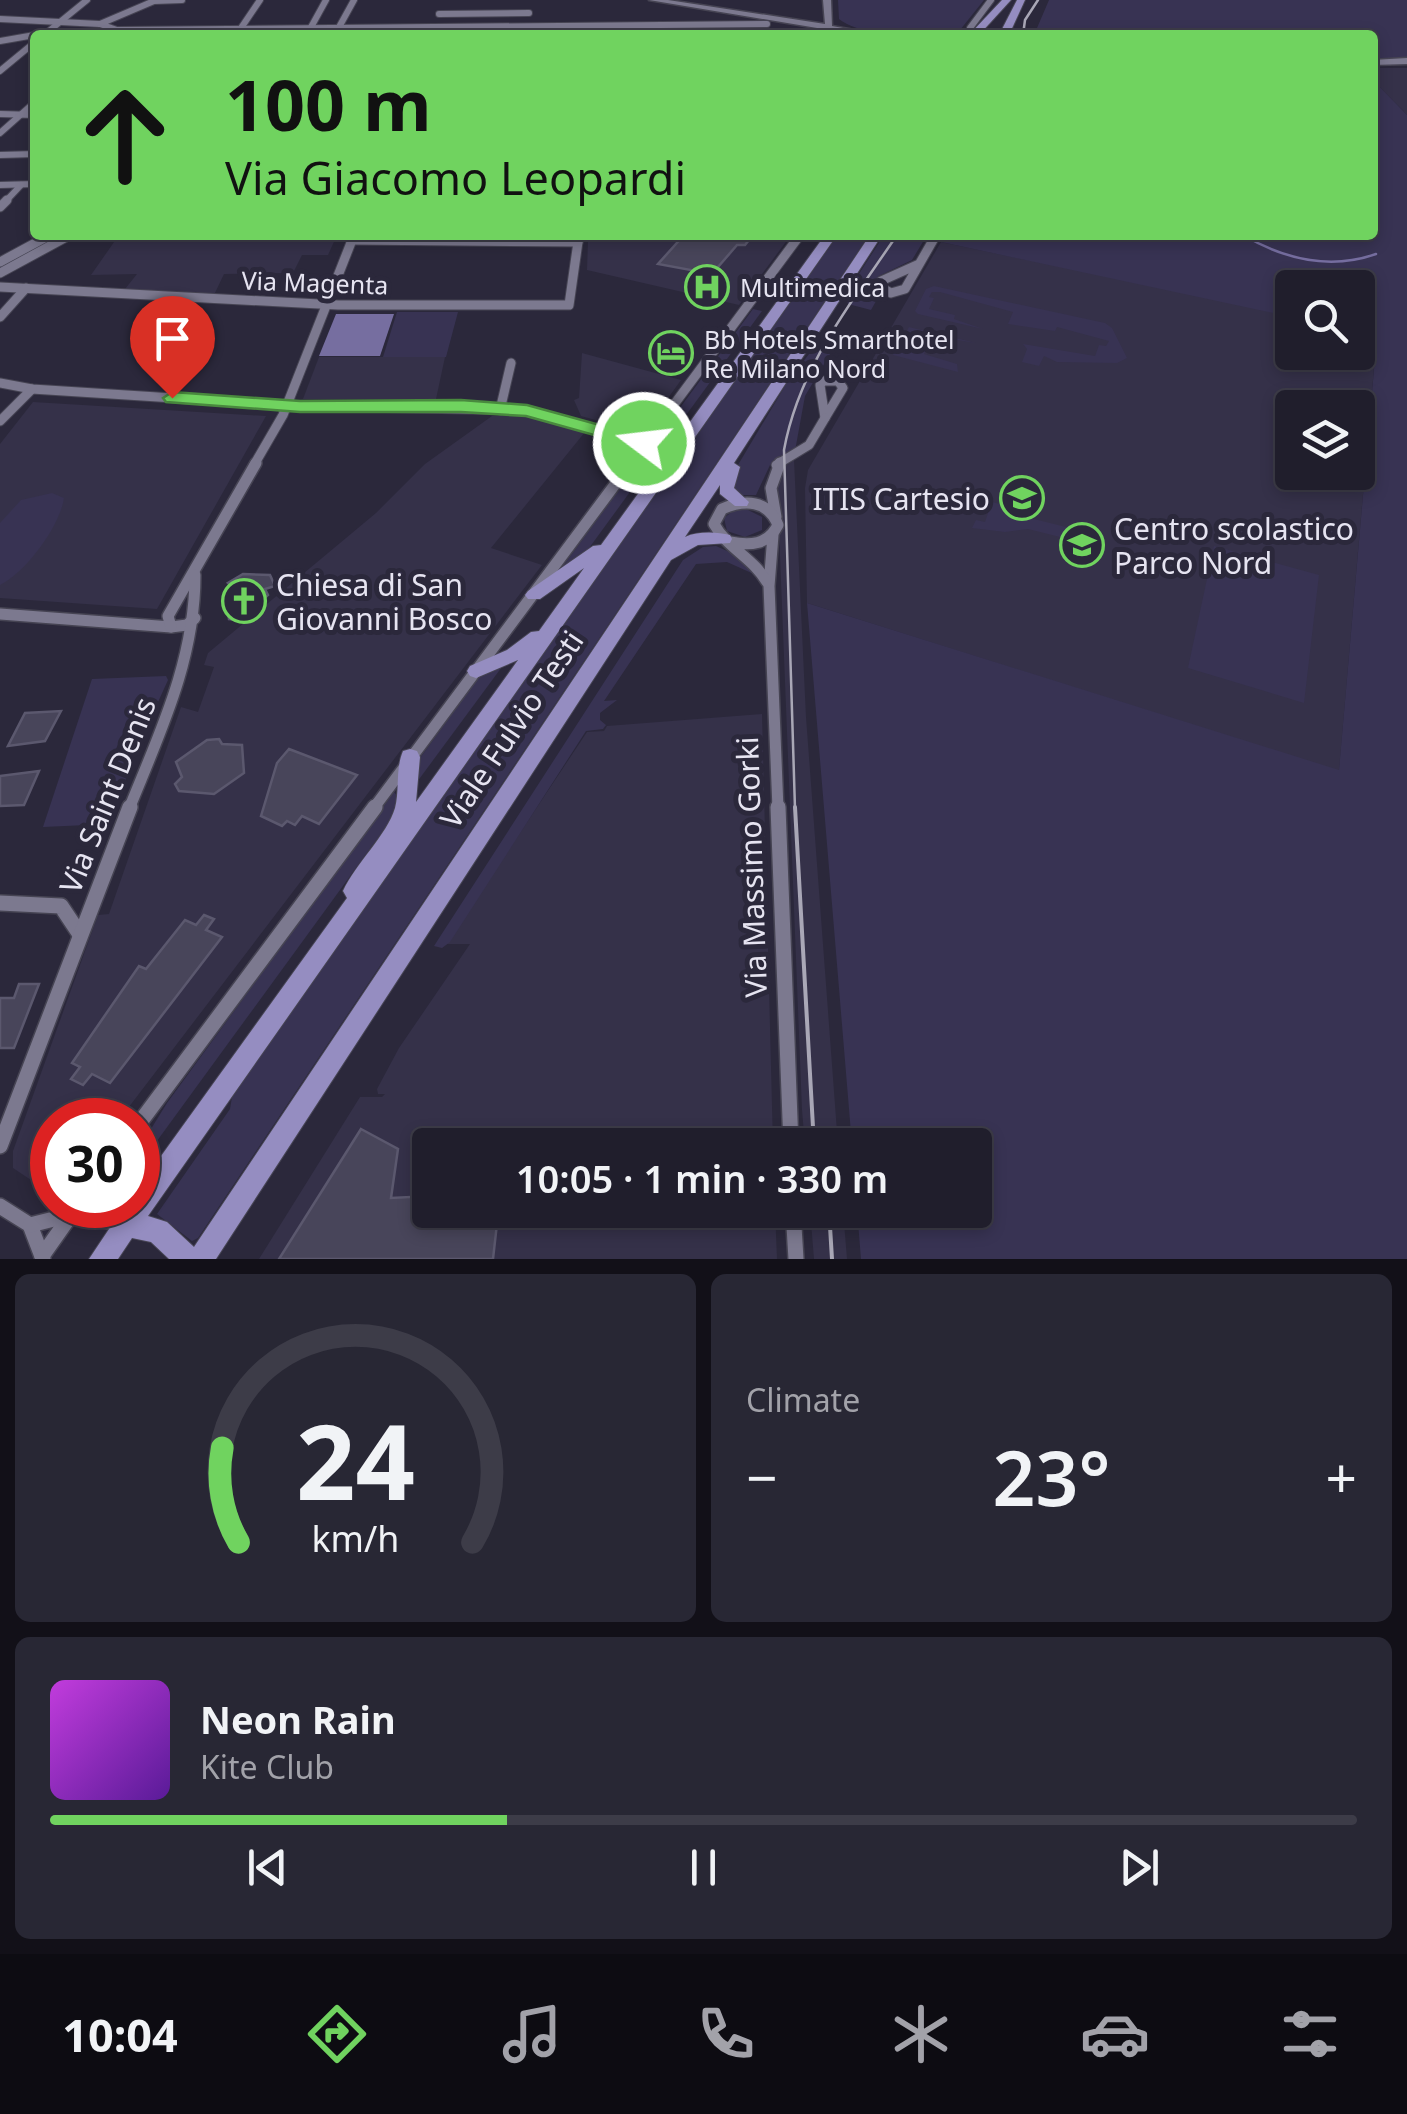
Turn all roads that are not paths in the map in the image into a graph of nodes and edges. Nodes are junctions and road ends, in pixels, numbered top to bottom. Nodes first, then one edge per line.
1 (87, 0) edge
2 (152, 0) edge
3 (182, 0) edge
4 (260, 0) edge
5 (326, 0) edge
6 (354, 0) edge
7 (444, 0) edge
8 (533, 0) edge
9 (638, 0) edge
10 (653, 0) edge
11 (817, 0) edge
12 (826, 0) edge
13 (991, 0) edge
14 (1007, 0) edge
15 (1022, 0) edge
16 (530, 13) junction
17 (439, 14) junction
18 (0, 18) edge
19 (748, 18) junction
20 (60, 22) junction
21 (100, 24) junction
22 (767, 24) junction
23 (722, 27) junction
24 (310, 29) junction
25 (338, 29) junction
26 (50, 30) edge
27 (110, 30) edge
28 (240, 30) edge
29 (286, 30) edge
30 (414, 30) edge
31 (433, 30) edge
32 (526, 30) edge
33 (604, 30) edge
34 (818, 30) edge
35 (820, 30) edge
36 (826, 30) edge
37 (826, 30) edge
38 (971, 30) edge
39 (979, 30) edge
40 (1007, 30) edge
41 (30, 38) edge
42 (0, 45) edge
43 (30, 46) edge
44 (24, 51) junction
45 (1407, 60) edge
46 (1378, 61) edge
47 (0, 70) edge
48 (30, 106) edge
49 (0, 114) edge
50 (21, 114) junction
51 (30, 115) edge
52 (0, 134) edge
53 (0, 154) edge
54 (30, 154) edge
55 (21, 184) junction
56 (30, 184) edge
57 (0, 186) edge
58 (0, 207) edge
59 (41, 240) edge
60 (62, 240) edge
61 (351, 240) edge
62 (578, 240) edge
63 (796, 240) edge
64 (827, 240) edge
65 (873, 240) edge
66 (933, 240) edge
67 (0, 262) edge
68 (919, 264) junction
69 (0, 274) edge
70 (0, 287) edge
71 (26, 288) junction
72 (326, 304) junction
73 (0, 317) edge
74 (510, 363) dead end
75 (0, 383) edge
76 (32, 389) junction
77 (286, 406) junction
78 (762, 409) junction
79 (503, 410) junction
80 (828, 414) dead end
81 (0, 421) edge
82 (644, 443) junction
83 (771, 488) junction
84 (745, 502) junction
85 (776, 517) junction
86 (624, 526) junction
87 (773, 535) junction
88 (727, 541) junction
89 (660, 561) junction
90 (194, 575) junction
91 (768, 586) junction
92 (534, 595) junction
93 (563, 612) junction
94 (0, 614) edge
95 (195, 618) junction
96 (172, 627) junction
97 (476, 671) junction
98 (410, 757) junction
99 (0, 903) edge
100 (341, 924) junction
101 (79, 933) junction
102 (157, 1098) edge
103 (790, 1128) edge
104 (0, 1146) edge
105 (160, 1178) edge
106 (0, 1206) edge
107 (30, 1225) edge
108 (31, 1228) edge
109 (62, 1228) edge
110 (124, 1228) edge
111 (145, 1228) edge
112 (795, 1228) edge
113 (42, 1258) edge
114 (102, 1259) edge
115 (188, 1259) edge
116 (200, 1259) edge
117 (796, 1259) edge

1 - 20 street
2 - 3 street
2 - 21 street
4 - 28 street
5 - 24 street
6 - 25 street
7 - 17 street
8 - 16 street
9 - 19 main road
10 - 19 main road
11 - 36 main road
12 - 37 main road
13 - 38 street
14 - 39 main road
15 - 40 main road
16 - 17 street
16 - 32 street
17 - 31 street
18 - 20 street
19 - 22 main road
19 - 23 street
19 - 35 main road
20 - 21 street
20 - 26 street
21 - 27 street
22 - 23 street
22 - 34 main road
23 - 33 street
24 - 25 street
24 - 29 street
25 - 30 street
41 - 42 street
42 - 44 street
43 - 44 street
44 - 47 street
45 - 46 main road
48 - 50 street
49 - 50 street
50 - 51 street
50 - 52 street
53 - 54 street
55 - 56 street
55 - 57 street
55 - 58 street
59 - 67 street
60 - 69 street
61 - 72 street
62 - 72 street, Via Magenta
63 - 82 street, Viale Fulvio Testi
64 - 86 main road, Viale Fulvio Testi
65 - 78 main road, Viale Fulvio Testi
66 - 68 street
68 - 68 street
70 - 71 street, Via Magenta
71 - 72 street, Via Magenta
71 - 73 street
72 - 77 street
74 - 79 street
75 - 76 street
76 - 77 street
76 - 81 street
77 - 79 street
77 - 90 street
78 - 84 main road
78 - 89 main road, Viale Fulvio Testi
79 - 82 street
80 - 83 street
82 - 92 street, Viale Fulvio Testi
83 - 84 street
83 - 85 street
84 - 85 street
84 - 88 street
85 - 87 street
86 - 92 main road
86 - 93 main road, Viale Fulvio Testi
87 - 88 street
87 - 91 street, Via Massimo Gorki
88 - 89 main road
88 - 91 street
89 - 116 main road, Viale Fulvio Testi
90 - 95 street, Via Saint Denis
90 - 96 street
91 - 103 street, Via Massimo Gorki
92 - 97 street, Viale Fulvio Testi
93 - 97 main road
93 - 100 main road, Viale Fulvio Testi
94 - 96 street
95 - 96 street
95 - 101 street, Via Saint Denis
97 - 98 street, Viale Fulvio Testi
98 - 100 main road
98 - 102 street, Viale Fulvio Testi
99 - 101 street
100 - 105 main road, Viale Fulvio Testi
101 - 104 street, Via Saint Denis
106 - 107 street
108 - 113 street
109 - 113 street
110 - 114 main road, Viale Fulvio Testi
111 - 115 main road
112 - 117 street

